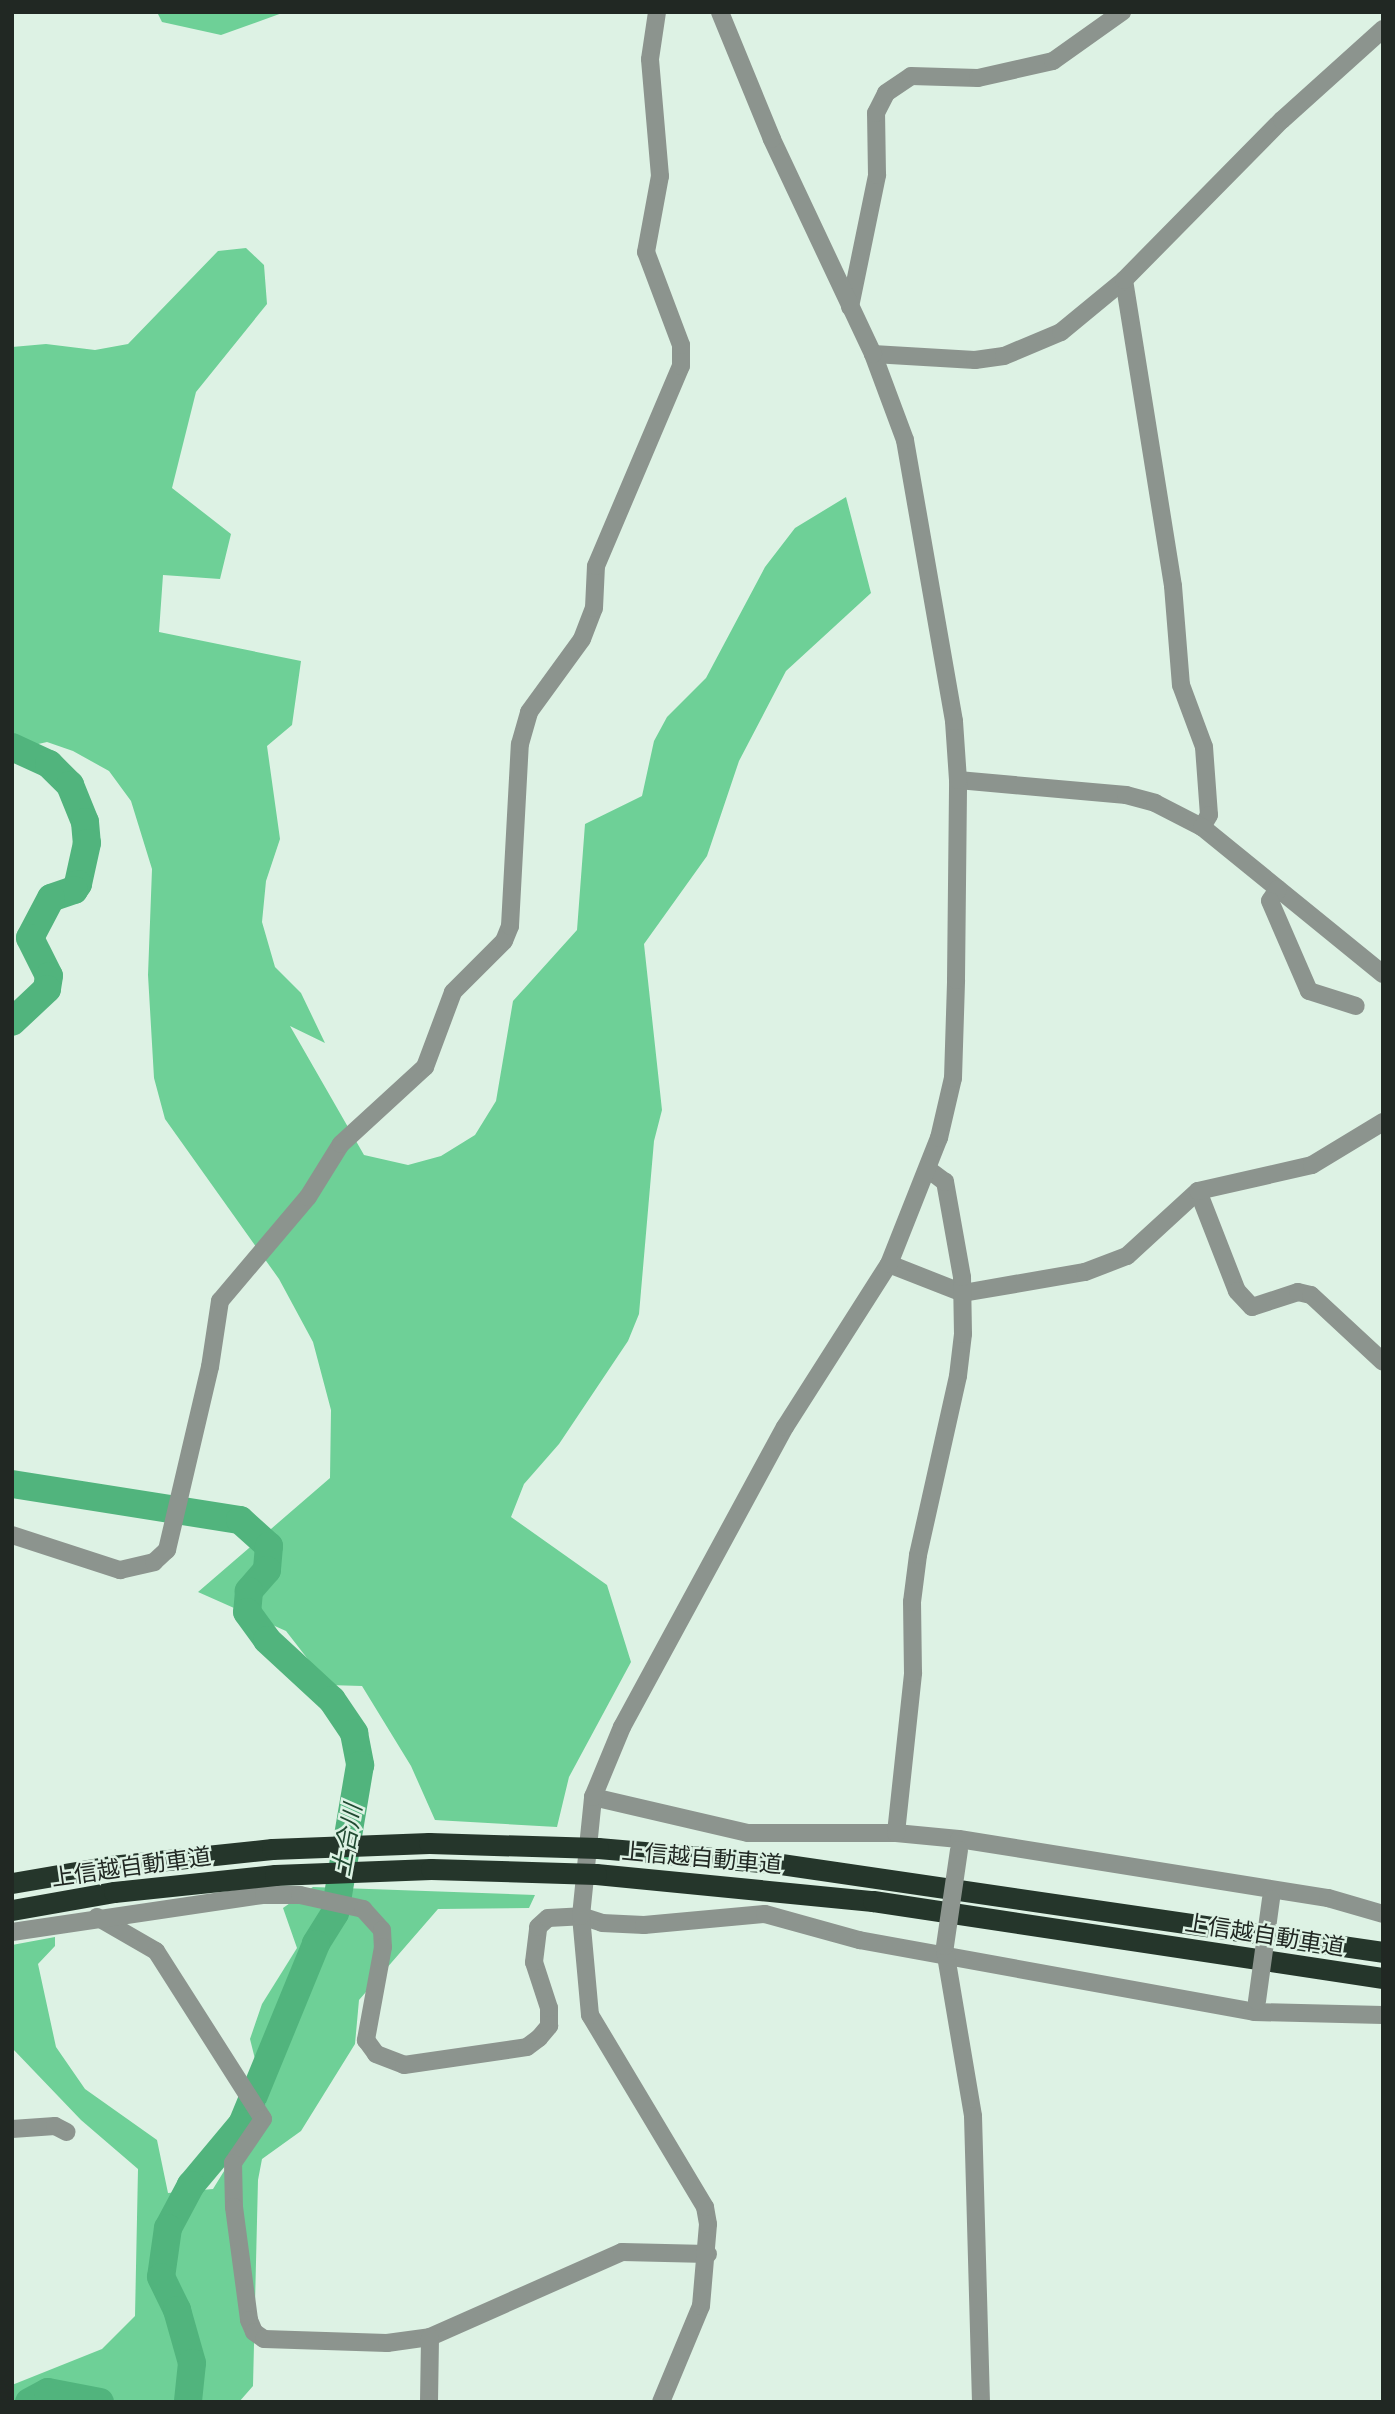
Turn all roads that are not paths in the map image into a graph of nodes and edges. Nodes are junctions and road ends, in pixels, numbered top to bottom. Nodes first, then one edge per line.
1 (657, 12) edge
2 (720, 12) edge
3 (1122, 12) edge
4 (1383, 29) edge
5 (1124, 280) junction
6 (850, 307) junction
7 (873, 354) junction
8 (958, 780) junction
9 (1202, 827) junction
10 (1278, 889) junction
11 (1383, 974) edge
12 (1356, 1006) dead end
13 (1383, 1122) edge
14 (928, 1169) junction
15 (1198, 1191) junction
16 (889, 1264) junction
17 (963, 1293) junction
18 (1383, 1362) edge
19 (12, 1535) edge
20 (593, 1797) junction
21 (896, 1833) junction
22 (959, 1845) junction
23 (12, 1883) edge
24 (1271, 1894) junction
25 (12, 1910) edge
26 (1383, 1914) edge
27 (581, 1916) junction
28 (97, 1917) junction
29 (12, 1932) edge
30 (946, 1952) junction
31 (1383, 1952) edge
32 (1383, 1978) edge
33 (1255, 2007) junction
34 (1383, 2015) edge
35 (12, 2129) edge
36 (67, 2132) dead end
37 (708, 2254) junction
38 (430, 2337) junction
39 (429, 2402) edge
40 (660, 2402) edge
41 (981, 2402) edge

1 - 19 street
2 - 6 street
3 - 6 street
4 - 5 street
5 - 7 street
5 - 9 street
6 - 7 street
7 - 8 street
8 - 9 street
8 - 14 street
9 - 10 street
10 - 11 street
10 - 12 street
13 - 15 street
14 - 16 street
14 - 17 street
15 - 17 street
15 - 18 street
16 - 17 street
16 - 20 street
17 - 21 street
20 - 21 street
20 - 27 street
21 - 22 street
22 - 24 street
22 - 30 street, bridge
23 - 31 highway, 上信越自動車道, bridge
24 - 26 street
24 - 33 street, bridge
25 - 32 highway, 上信越自動車道, bridge
27 - 28 street
27 - 30 street
27 - 37 street
28 - 29 street
28 - 38 street
30 - 33 street
30 - 41 street
33 - 34 street
35 - 36 street
37 - 38 street
37 - 40 street
38 - 39 street

